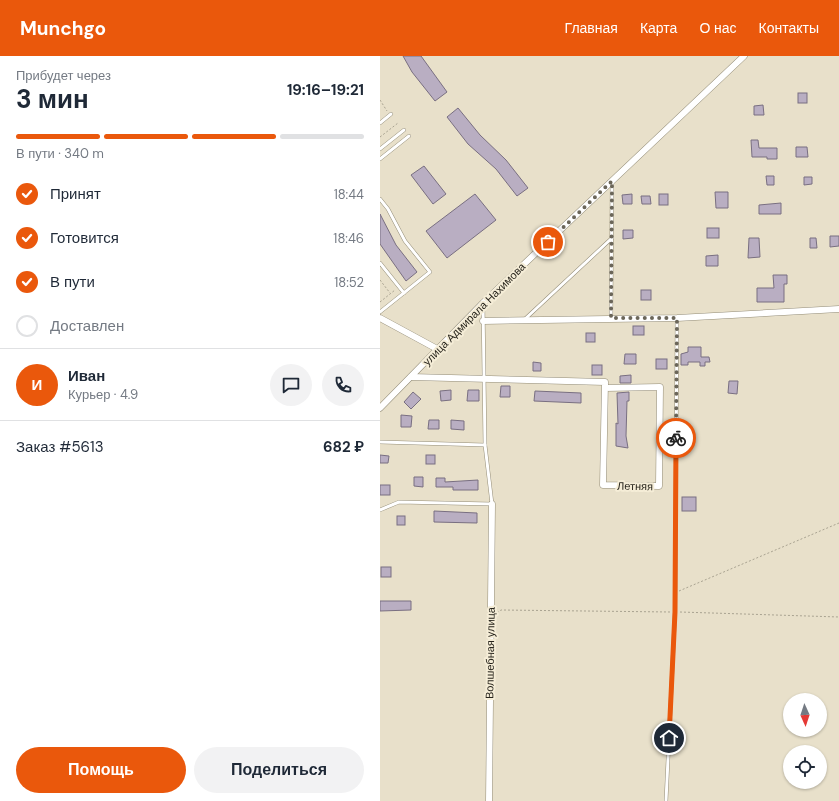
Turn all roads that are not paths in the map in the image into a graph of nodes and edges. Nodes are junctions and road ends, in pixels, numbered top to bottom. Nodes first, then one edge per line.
1 (744, 56) edge
2 (391, 114) dead end
3 (380, 123) edge
4 (404, 130) dead end
5 (409, 136) dead end
6 (380, 149) edge
7 (380, 159) edge
8 (612, 181) junction
9 (380, 199) edge
10 (612, 238) junction
11 (380, 263) edge
12 (404, 293) junction
13 (483, 303) junction
14 (839, 309) edge
15 (381, 310) edge
16 (380, 318) edge
17 (611, 318) junction
18 (677, 318) junction
19 (525, 320) junction
20 (483, 321) junction
21 (439, 350) junction
22 (411, 377) junction
23 (484, 380) junction
24 (605, 388) junction
25 (380, 408) edge
26 (380, 442) edge
27 (485, 445) junction
28 (492, 504) junction
29 (380, 510) edge
30 (489, 801) edge
31 (666, 801) edge

1 - 8 street, улица Адмирала Нахимова
2 - 3 lane
4 - 6 lane
5 - 7 lane
8 - 10 lane
8 - 13 street, улица Адмирала Нахимова
9 - 12 lane
10 - 17 lane
10 - 19 lane
11 - 12 lane
12 - 15 lane
13 - 20 lane
13 - 21 street, улица Адмирала Нахимова
14 - 18 street
16 - 21 street
17 - 18 street
17 - 19 street
18 - 31 lane
19 - 20 street
20 - 23 lane
21 - 22 street, улица Адмирала Нахимова
22 - 23 street, Летняя
22 - 25 street, улица Адмирала Нахимова
23 - 24 street, Летняя
23 - 27 lane
24 - 24 street, Летняя
26 - 27 lane
27 - 28 lane
28 - 29 lane
28 - 30 street, Волшебная улица

